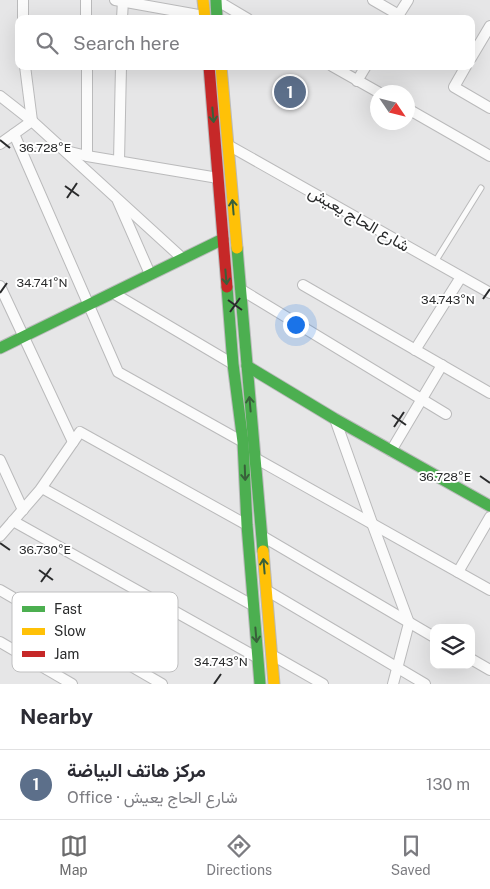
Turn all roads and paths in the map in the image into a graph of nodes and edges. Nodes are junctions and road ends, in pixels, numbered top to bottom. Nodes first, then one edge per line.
1 (23, 0) edge
2 (86, 0) edge
3 (120, 0) edge
4 (203, 0) edge
5 (216, 0) edge
6 (373, 0) edge
7 (408, 0) edge
8 (24, 15) edge
9 (86, 15) edge
10 (122, 15) edge
11 (191, 15) edge
12 (205, 15) edge
13 (217, 15) edge
14 (241, 15) edge
15 (395, 15) edge
16 (399, 15) edge
17 (490, 26) edge
18 (475, 51) edge
19 (26, 70) edge
20 (87, 70) edge
21 (121, 70) edge
22 (209, 70) edge
23 (221, 70) edge
24 (339, 70) edge
25 (364, 70) edge
26 (464, 70) edge
27 (357, 81) junction
28 (370, 88) edge
29 (0, 96) edge
30 (490, 108) edge
31 (415, 113) edge
32 (32, 121) junction
33 (14, 134) junction
34 (0, 144) edge
35 (228, 145) junction
36 (64, 151) junction
37 (87, 156) junction
38 (490, 156) edge
39 (119, 161) junction
40 (218, 178) junction
41 (481, 188) dead end
42 (116, 198) junction
43 (223, 239) junction
44 (182, 258) junction
45 (435, 262) junction
46 (150, 274) junction
47 (461, 277) junction
48 (303, 285) dead end
49 (0, 286) edge
50 (240, 289) junction
51 (113, 293) junction
52 (490, 293) edge
53 (89, 305) junction
54 (23, 338) junction
55 (0, 348) edge
56 (415, 350) junction
57 (233, 364) junction
58 (442, 365) junction
59 (247, 366) junction
60 (490, 393) edge
61 (422, 399) junction
62 (446, 414) dead end
63 (335, 419) junction
64 (73, 442) junction
65 (243, 442) junction
66 (391, 451) junction
67 (255, 458) junction
68 (0, 460) edge
69 (42, 488) junction
70 (490, 506) edge
71 (23, 510) junction
72 (490, 517) edge
73 (14, 521) junction
74 (372, 523) junction
75 (247, 525) junction
76 (0, 536) edge
77 (262, 536) junction
78 (458, 572) junction
79 (0, 590) edge
80 (266, 590) junction
81 (490, 590) edge
82 (140, 592) edge
83 (12, 597) edge
84 (254, 606) junction
85 (178, 613) edge
86 (409, 623) junction
87 (430, 635) edge
88 (0, 642) edge
89 (12, 649) edge
90 (272, 655) junction
91 (258, 658) junction
92 (475, 661) edge
93 (397, 668) junction
94 (490, 670) edge
95 (51, 672) edge
96 (141, 672) edge
97 (72, 684) edge
98 (162, 684) edge
99 (260, 684) edge
100 (274, 684) edge
101 (323, 684) edge
102 (393, 684) edge
103 (425, 684) edge

1 - 8 street
2 - 9 street
3 - 10 street
3 - 11 street
4 - 12 main road
5 - 13 main road
5 - 14 street
6 - 15 street
7 - 16 street
17 - 18 street
19 - 32 street
20 - 37 street
21 - 39 street
22 -> 40 main road
23 - 35 main road
24 - 27 street
25 - 27 street
26 - 30 street
27 - 28 street
29 - 32 street
31 - 38 street
32 - 33 street
32 - 36 street
33 - 34 street
33 - 53 street
35 - 45 street, شارع الحاج يعيش
50 -> 35 main road
36 - 37 street
36 - 42 street
37 - 39 street
39 - 40 street
40 - 43 main road
41 - 45 lane
42 - 44 street
42 - 46 street
43 - 44 main road
43 -> 57 main road
44 - 46 main road
45 - 47 street, شارع الحاج يعيش
46 - 51 main road
47 - 52 street, شارع الحاج يعيش
47 - 56 street
48 - 56 street
49 - 54 street
50 - 59 main road
50 - 61 street
51 - 53 main road
51 - 57 street
53 - 54 main road
53 - 65 street
54 - 55 main road
54 - 64 street
56 - 58 street
57 - 65 main road
58 - 60 street
58 - 61 street
59 - 63 main road
67 -> 59 main road
61 - 62 street
61 - 66 street
63 - 66 main road
63 - 74 street
64 - 69 street
64 - 75 street
65 -> 75 main road
66 - 70 main road
67 - 74 street
67 - 77 main road
68 - 71 street
69 - 71 street
69 - 84 street
71 - 73 street
72 - 78 street
73 - 76 street
73 - 82 street
74 - 78 street
74 - 86 street
75 - 84 main road
80 -> 77 main road
77 - 86 street
78 - 81 street
79 - 83 street
80 - 90 main road
80 - 93 street
84 -> 91 main road
85 - 91 street
86 - 87 street
86 - 93 street
88 - 89 street
90 - 100 main road
90 - 101 street
91 - 99 main road
92 - 94 street
93 - 102 street
93 - 103 street
95 - 97 street
96 - 98 street

